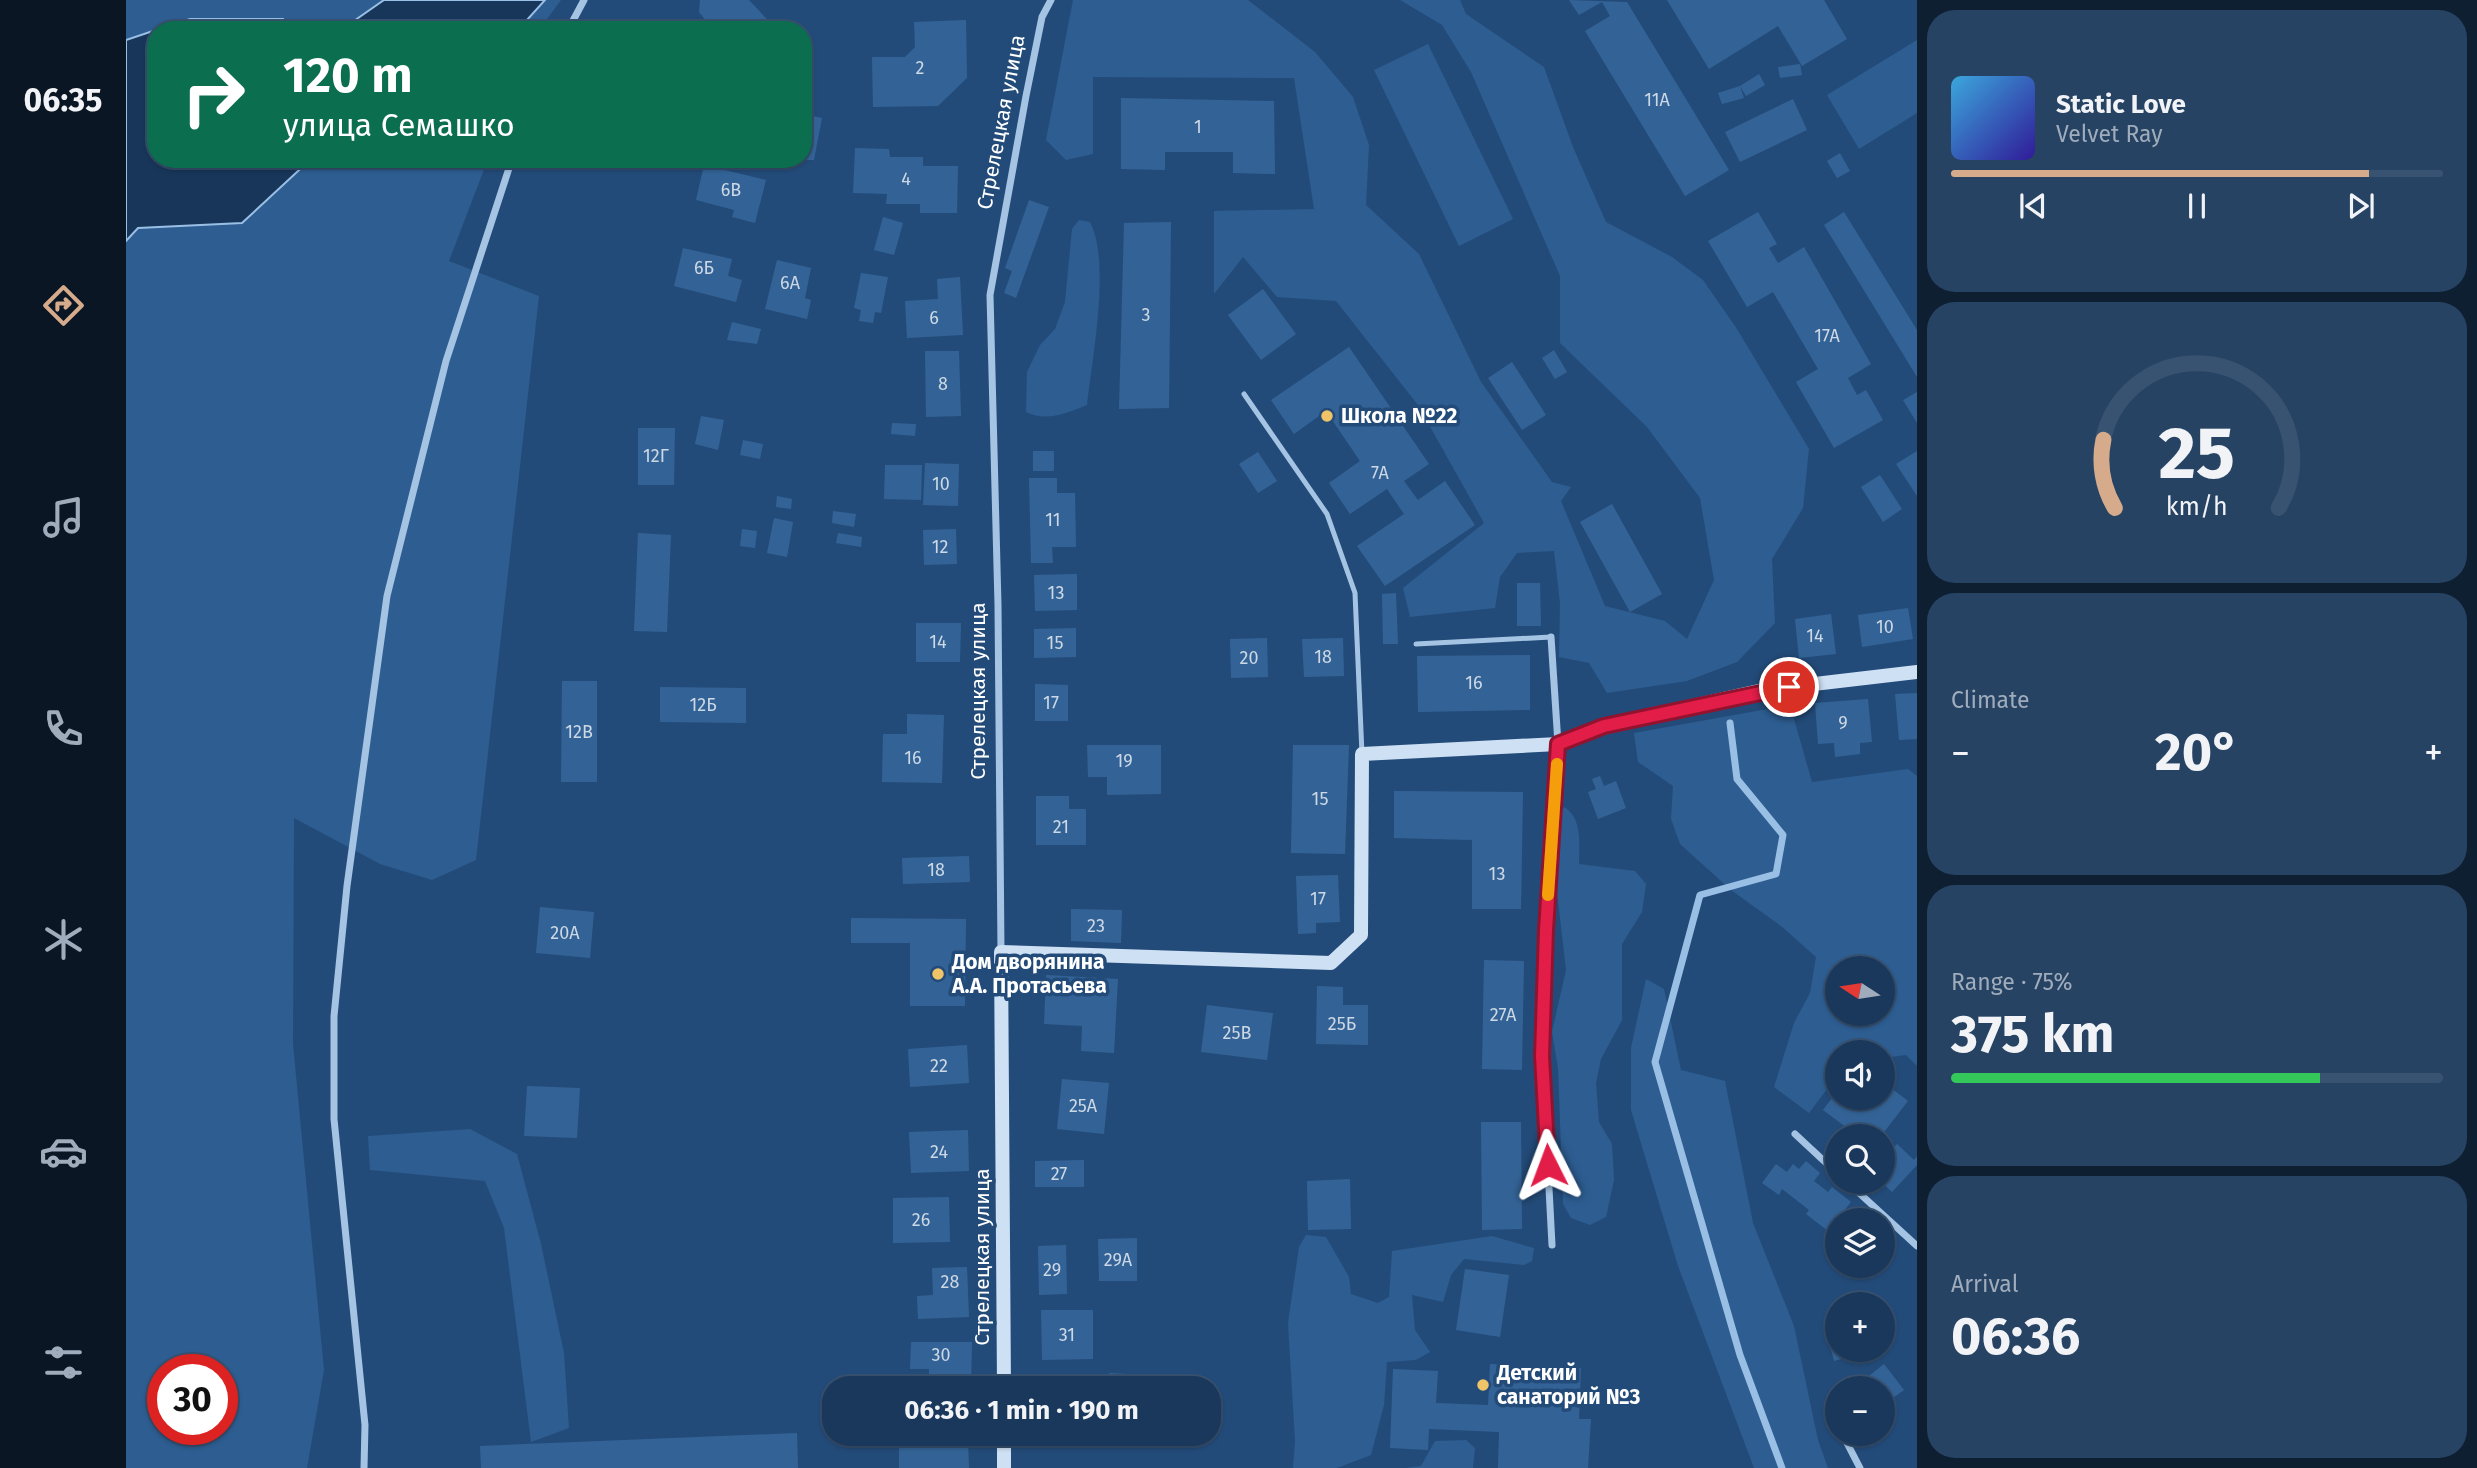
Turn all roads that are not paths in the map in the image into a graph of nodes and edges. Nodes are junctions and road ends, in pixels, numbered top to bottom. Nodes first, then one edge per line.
1 (584, 0) edge
2 (1051, 0) edge
3 (573, 21) edge
4 (509, 168) edge
5 (1244, 394) dead end
6 (1552, 637) joint
7 (1416, 644) dead end
8 (1917, 672) edge
9 (1558, 744) junction
10 (1362, 754) junction
11 (1001, 952) junction
12 (1795, 1134) dead end
13 (1825, 1162) edge
14 (1860, 1194) edge
15 (1552, 1245) dead end
16 (1917, 1246) edge
17 (1004, 1376) edge
18 (1004, 1446) edge
19 (1849, 1446) edge
20 (363, 1468) edge
21 (1004, 1468) edge
22 (1860, 1468) edge

1 - 3 street
2 - 11 street, Стрелецкая улица
4 - 20 street
5 - 10 lane
6 - 7 lane
6 - 9 street
8 - 9 street
9 - 10 street
9 - 15 street
10 - 11 street
11 - 17 street, Стрелецкая улица
12 - 13 street
14 - 16 street
18 - 21 street
19 - 22 street

